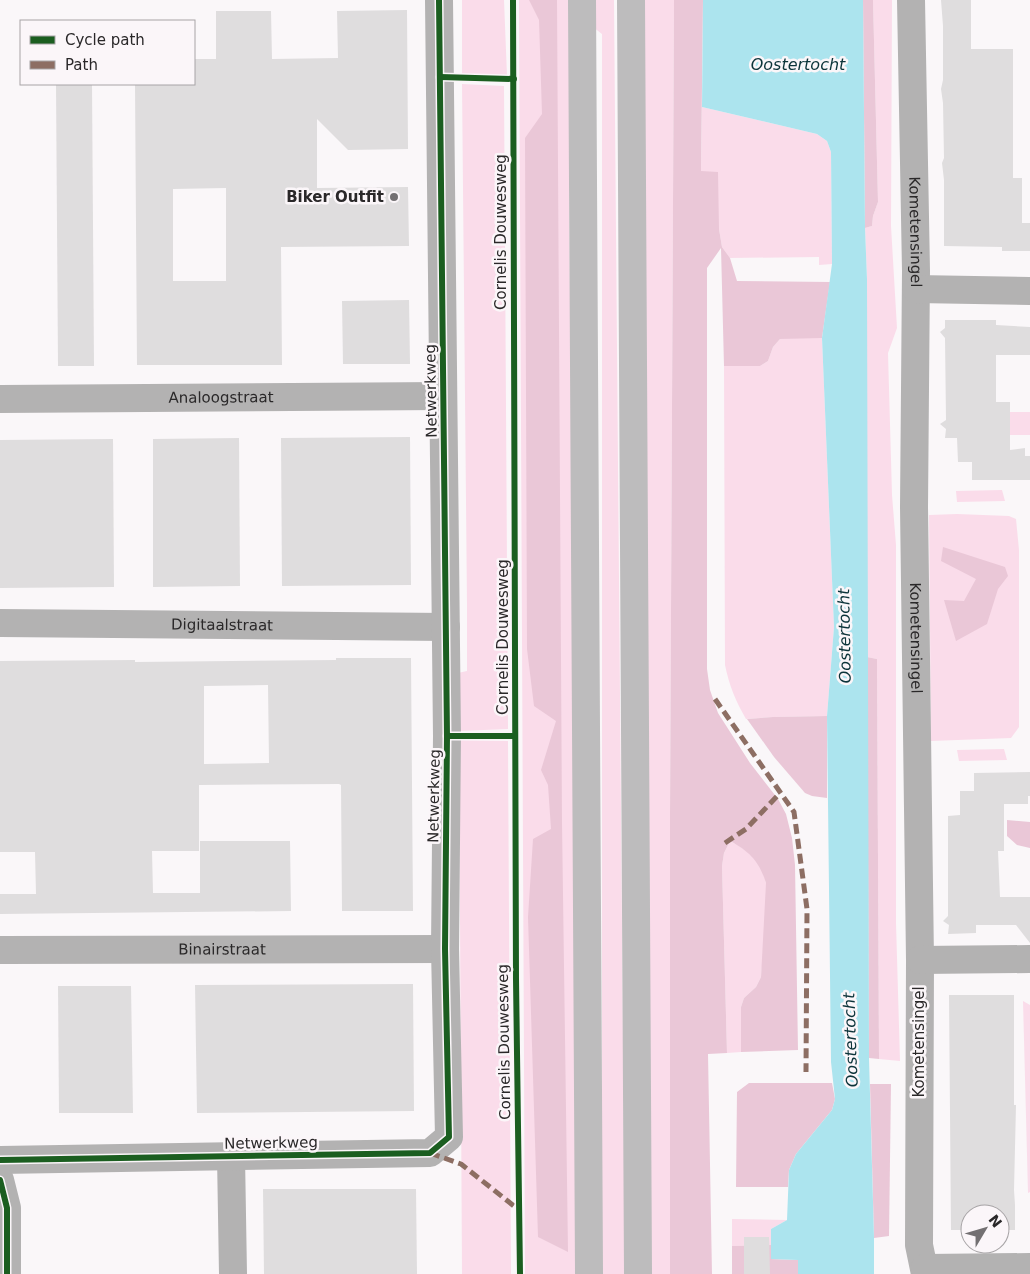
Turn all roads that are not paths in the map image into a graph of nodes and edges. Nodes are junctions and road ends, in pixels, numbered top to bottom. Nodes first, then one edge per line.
1 (438, 0) edge
2 (582, 0) edge
3 (631, 0) edge
4 (911, 0) edge
5 (916, 289) junction
6 (1030, 291) edge
7 (443, 396) junction
8 (0, 399) edge
9 (0, 623) edge
10 (446, 627) junction
11 (445, 949) junction
12 (0, 950) edge
13 (1030, 959) edge
14 (920, 960) junction
15 (231, 1156) junction
16 (0, 1160) edge
17 (0, 1180) edge
18 (1030, 1267) edge
19 (925, 1271) edge
20 (7, 1274) edge
21 (234, 1274) edge
22 (589, 1274) edge
23 (638, 1274) edge

1 - 7 street, Netwerkweg
2 - 22 main road
3 - 23 main road
4 - 5 street, Kometensingel
5 - 6 street
5 - 14 street, Kometensingel
7 - 8 street, Analoogstraat
7 - 10 street, Netwerkweg
9 - 10 street, Digitaalstraat
10 - 11 street, Netwerkweg
11 - 12 street, Binairstraat
11 - 15 street, Netwerkweg
13 - 14 street
14 - 19 street, Kometensingel
15 - 16 street, Netwerkweg
15 - 21 street
17 - 20 street
18 - 19 street

